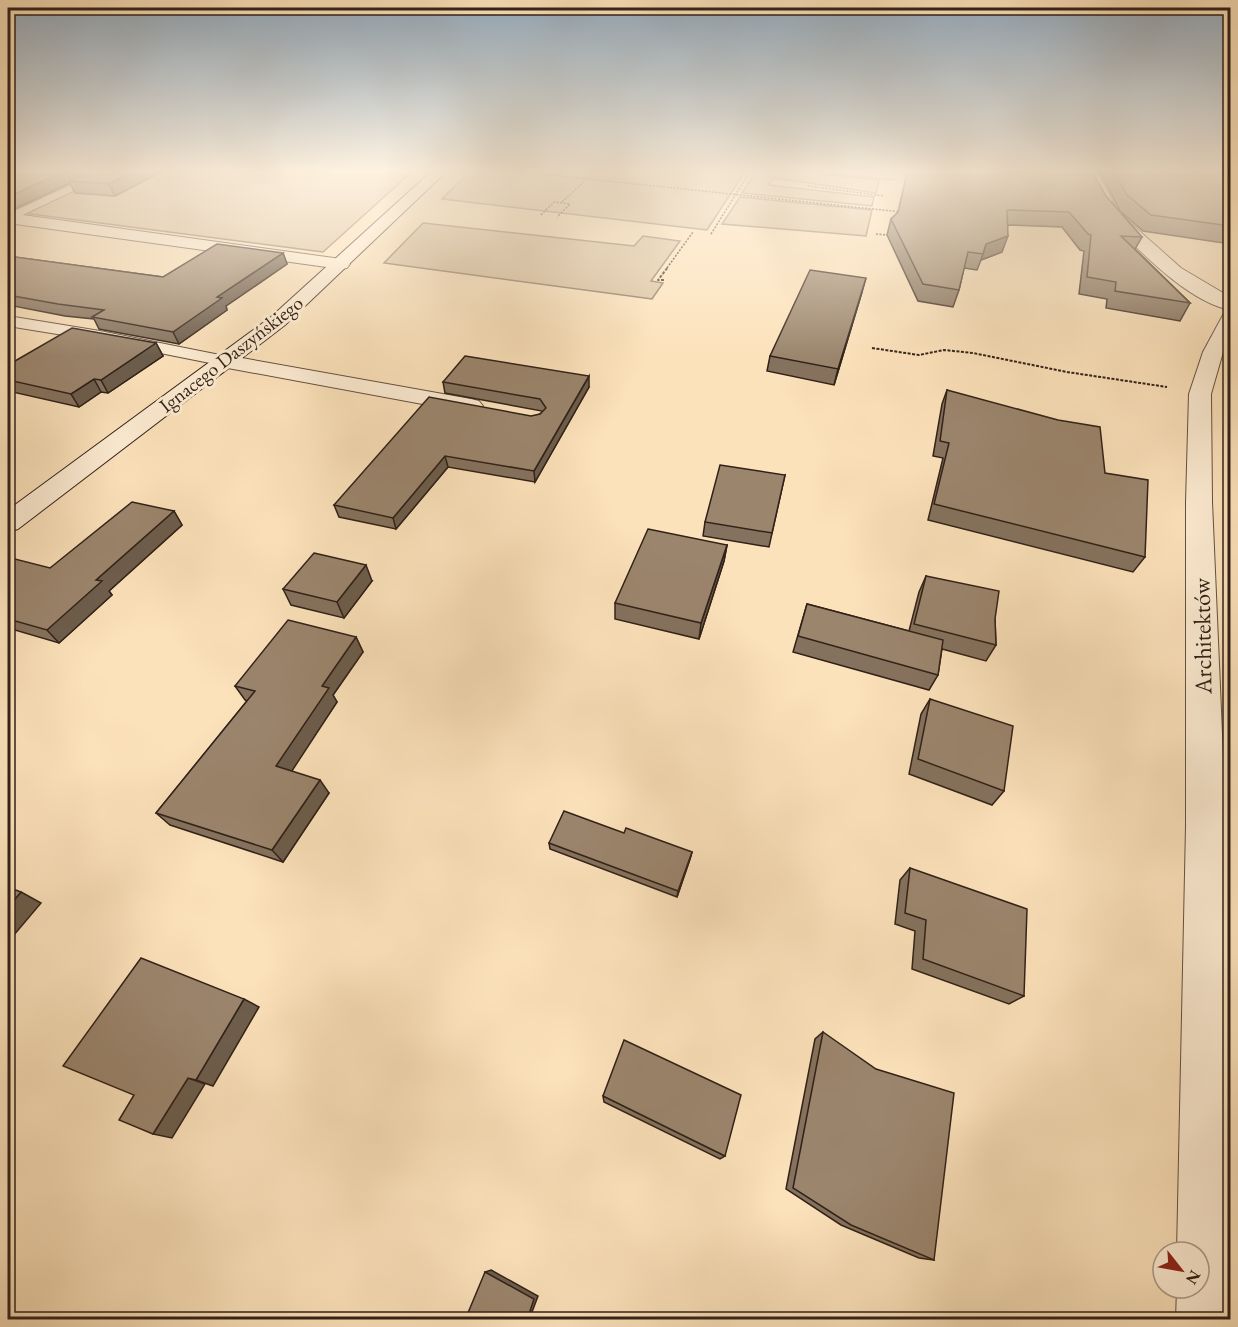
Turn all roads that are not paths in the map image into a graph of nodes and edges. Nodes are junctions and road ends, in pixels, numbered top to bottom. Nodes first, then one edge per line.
1 (109, 232) edge
2 (375, 232) edge
3 (1130, 232) edge
4 (341, 264) junction
5 (1230, 304) edge
6 (1230, 319) edge
7 (8, 321) edge
8 (225, 361) junction
9 (487, 409) edge
10 (8, 523) edge
11 (1205, 1320) edge

1 - 4 street
2 - 4 street, Ignacego Daszyńskiego
3 - 5 street
4 - 8 street, Ignacego Daszyńskiego
6 - 11 street, Architektów
7 - 8 lane
8 - 9 street
8 - 10 street, Ignacego Daszyńskiego

